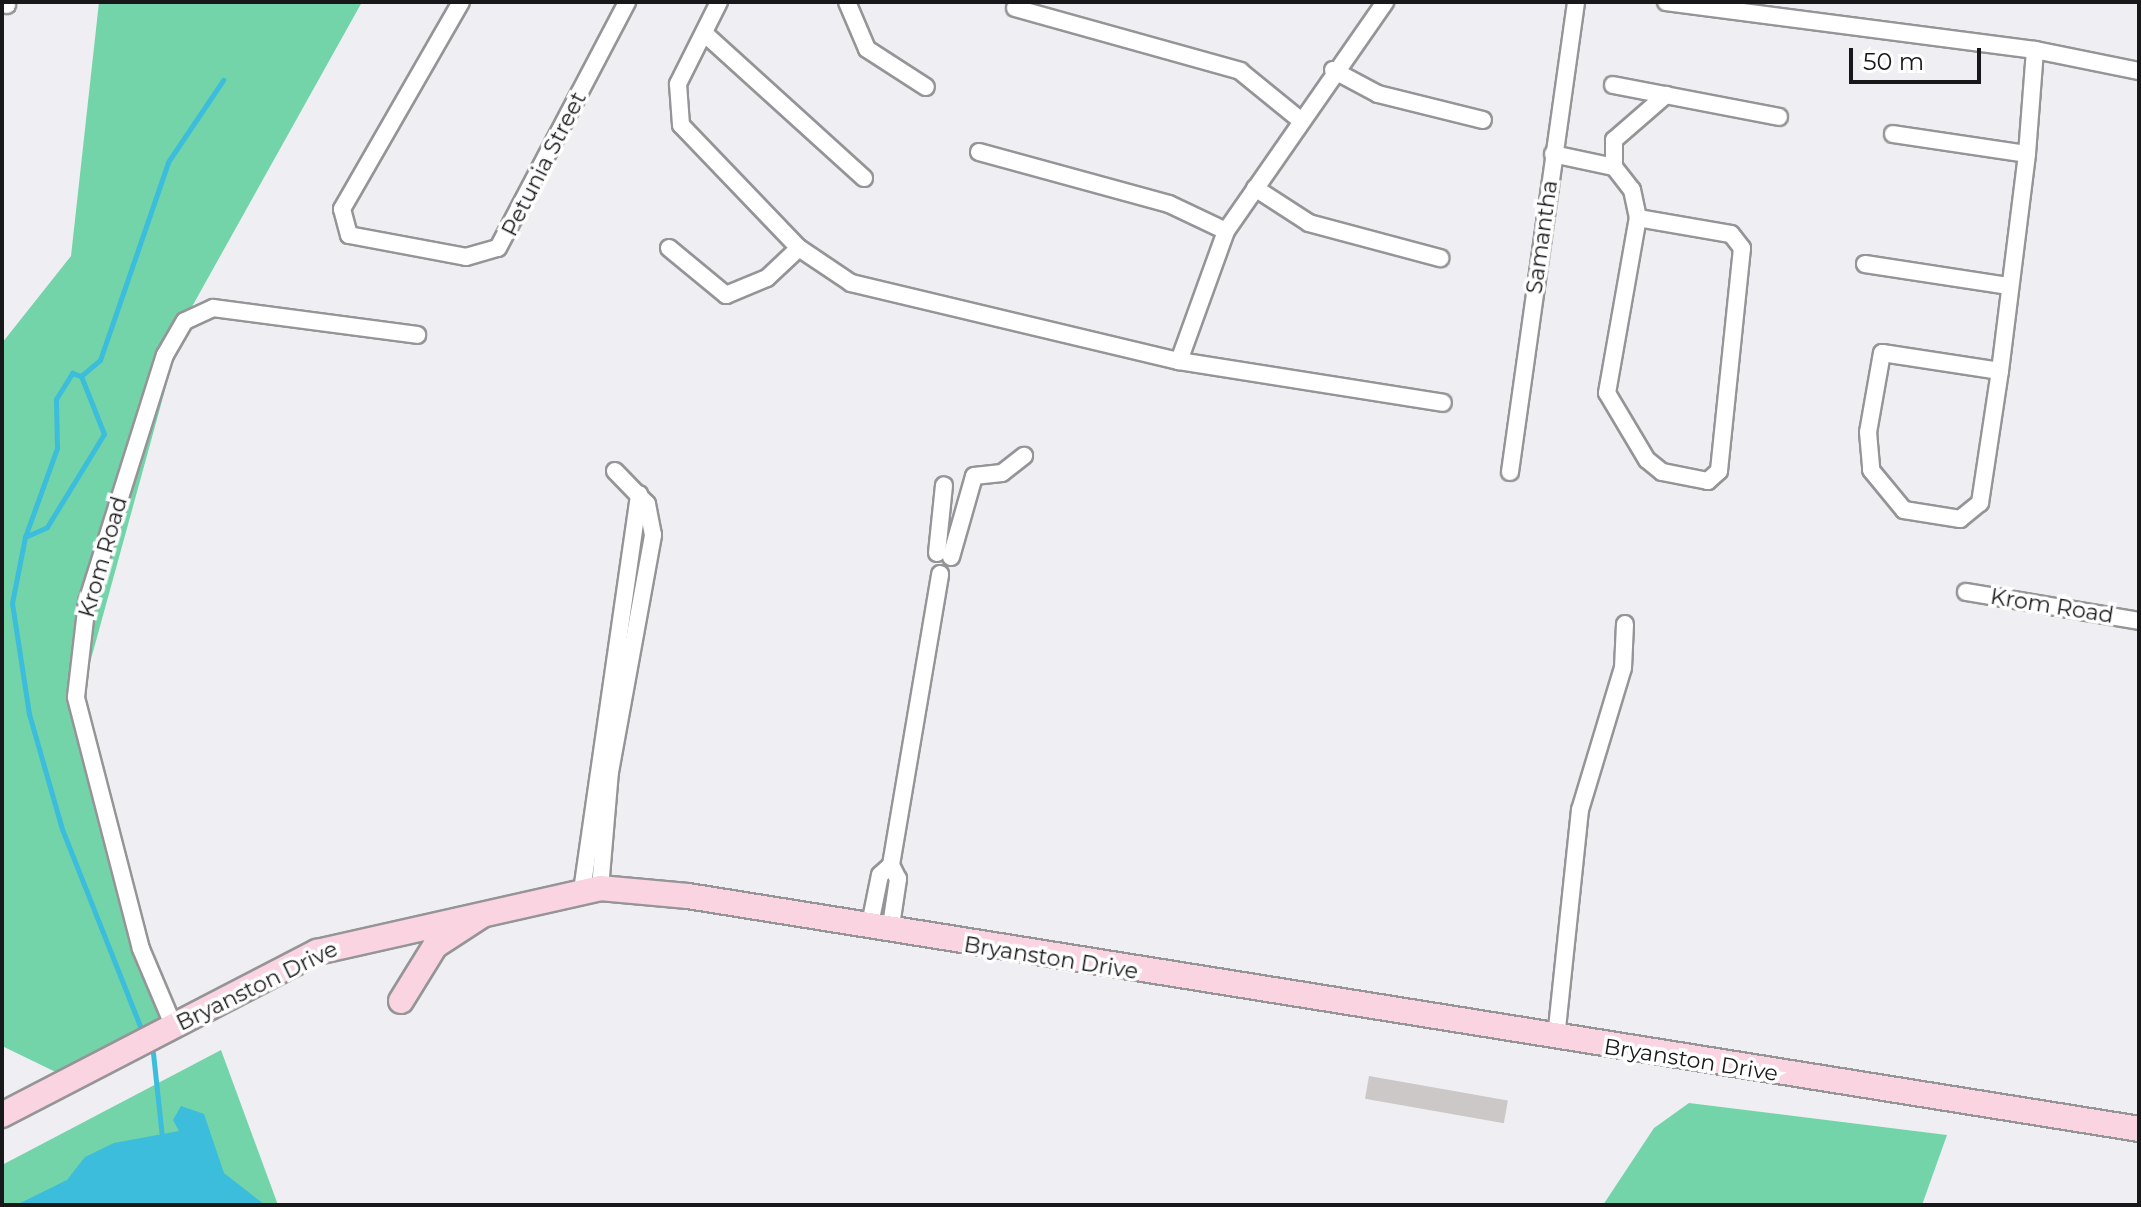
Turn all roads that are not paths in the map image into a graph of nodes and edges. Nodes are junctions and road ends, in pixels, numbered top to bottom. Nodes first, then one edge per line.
1 (461, 2) edge
2 (627, 2) edge
3 (719, 2) edge
4 (847, 2) edge
5 (1385, 2) edge
6 (1576, 2) edge
7 (1666, 2) edge
8 (1015, 8) dead end
9 (704, 33) junction
10 (2035, 50) junction
11 (1333, 70) junction
12 (2139, 71) edge
13 (1613, 85) dead end
14 (926, 87) dead end
15 (1666, 95) junction
16 (1779, 117) dead end
17 (1299, 119) junction
18 (1483, 120) dead end
19 (1893, 134) dead end
20 (979, 152) dead end
21 (1553, 154) junction
22 (2027, 154) junction
23 (1614, 167) junction
24 (864, 178) dead end
25 (1255, 188) junction
26 (1638, 218) junction
27 (1226, 231) junction
28 (669, 248) dead end
29 (799, 248) junction
30 (1440, 258) dead end
31 (1865, 264) dead end
32 (2009, 286) junction
33 (417, 335) dead end
34 (1179, 361) junction
35 (2000, 371) junction
36 (1443, 403) dead end
37 (1024, 456) dead end
38 (615, 471) dead end
39 (1510, 472) dead end
40 (944, 485) dead end
41 (944, 555) junction
42 (1966, 592) dead end
43 (2139, 621) edge
44 (1625, 624) dead end
45 (591, 890) junction
46 (493, 908) junction
47 (880, 930) junction
48 (401, 1001) dead end
49 (174, 1027) junction
50 (1556, 1038) junction
51 (2, 1115) edge
52 (2139, 1129) edge

1 - 2 street, Petunia Street
3 - 9 street
4 - 14 street
5 - 11 street
6 - 21 street, Samantha
7 - 10 street
8 - 17 street
9 - 24 street
9 - 29 street
10 - 12 street
10 - 22 street
11 - 17 street
11 - 18 street
13 - 15 street
15 - 16 street
15 - 23 street
17 - 25 street
19 - 22 street
20 - 27 street
21 - 23 street
21 - 39 street, Samantha
22 - 32 street
23 - 26 street
25 - 27 street
25 - 30 street
26 - 26 street
27 - 34 street
28 - 29 street
29 - 34 street
31 - 32 street
32 - 35 street
33 - 49 street, Krom Road
34 - 36 street
35 - 35 street
37 - 41 street
38 - 45 street
40 - 41 street
41 - 47 street
42 - 43 street, Krom Road
44 - 50 street
45 - 46 street, Bryanston Drive
45 - 47 street, Bryanston Drive
46 - 48 street
46 - 49 street, Bryanston Drive
47 - 50 street, Bryanston Drive
49 - 51 street, Bryanston Drive
50 - 52 street, Bryanston Drive

